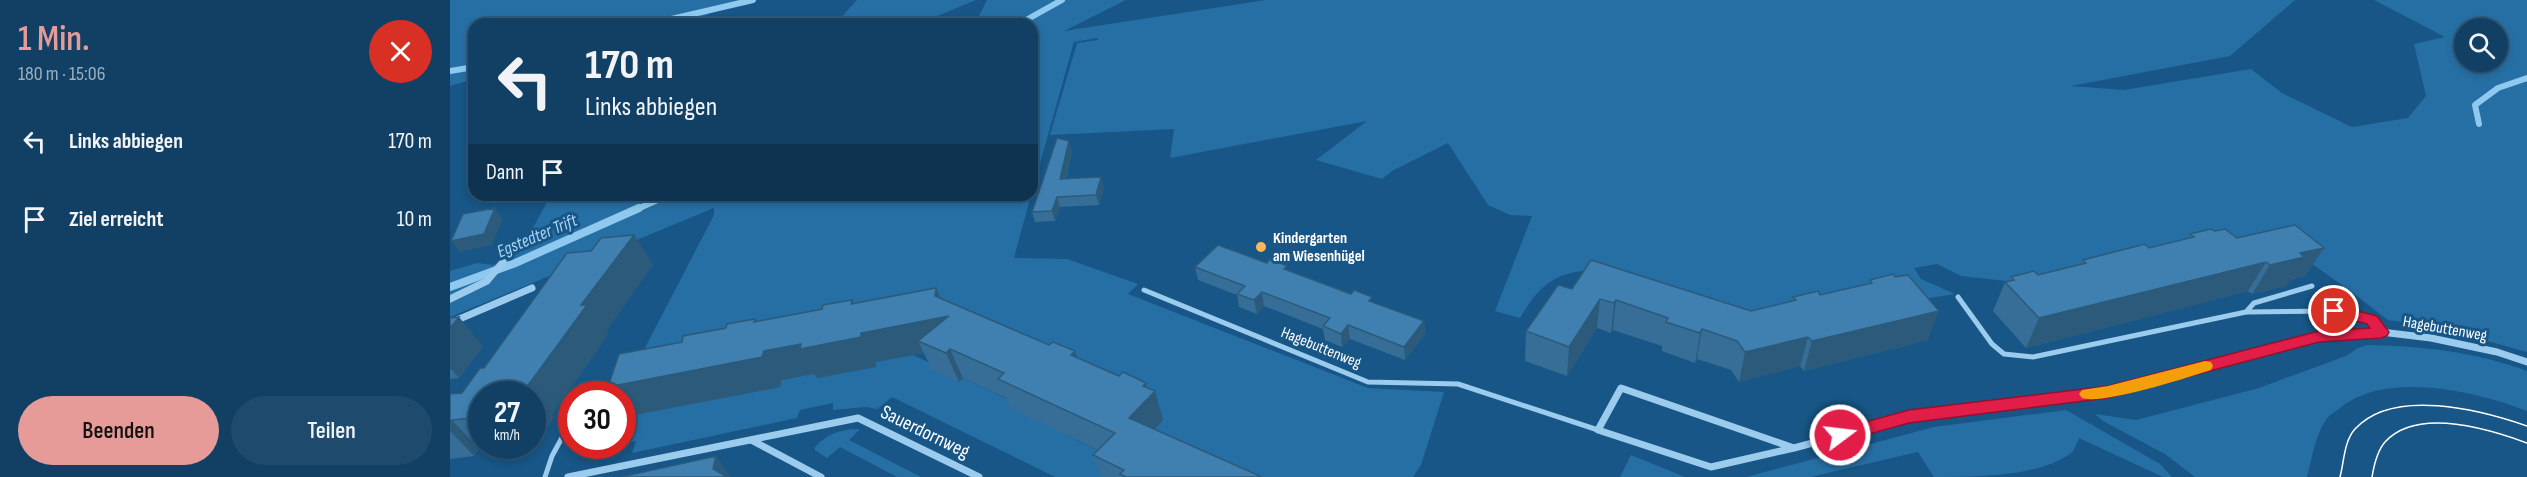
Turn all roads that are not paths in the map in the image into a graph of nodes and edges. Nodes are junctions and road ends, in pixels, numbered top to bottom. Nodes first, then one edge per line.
1 (503, 262) dead end
2 (2312, 286) dead end
3 (532, 288) dead end
4 (1144, 290) dead end
5 (1958, 297) dead end
6 (450, 299) edge
7 (2246, 312) junction
8 (450, 322) edge
9 (2381, 332) junction
10 (2527, 362) edge
11 (1598, 430) junction
12 (750, 440) junction
13 (558, 445) edge
14 (1794, 448) junction
15 (545, 477) edge
16 (568, 477) edge
17 (821, 477) edge
18 (979, 477) edge

1 - 6 street
2 - 7 lane
3 - 8 street
4 - 11 lane, Hagebuttenweg
5 - 7 lane
7 - 9 lane
9 - 10 street, Hagebuttenweg
9 - 14 street, Hagebuttenweg
11 - 14 street, Hagebuttenweg
11 - 14 street
12 - 16 street, Sauerdornweg
12 - 17 street
12 - 18 street, Sauerdornweg
13 - 15 lane

